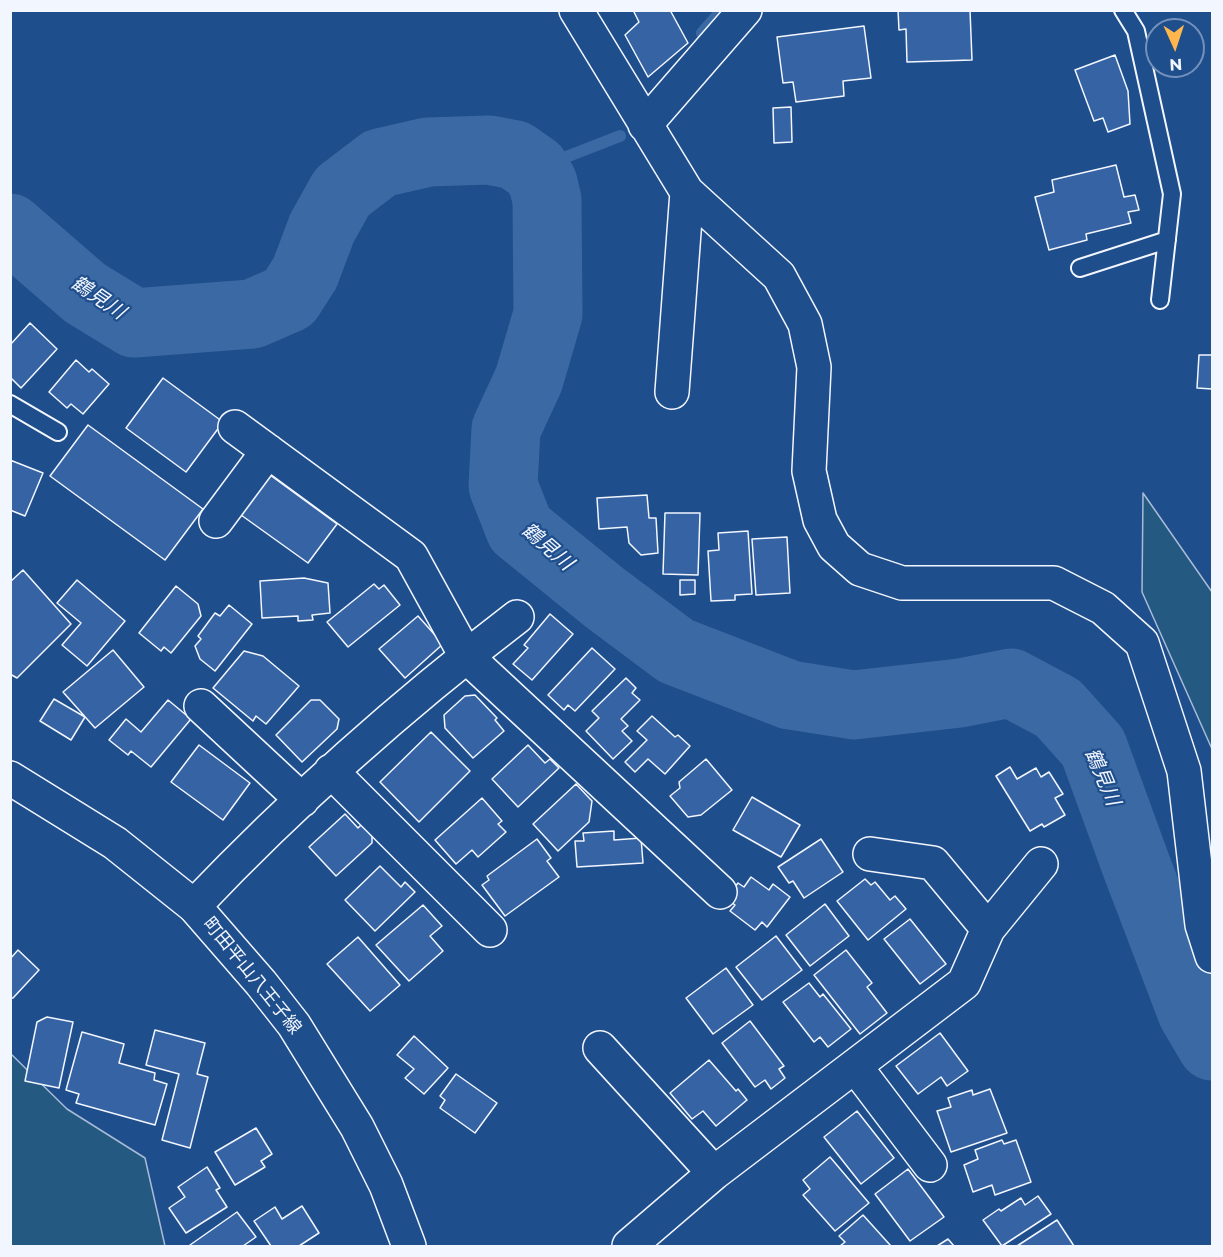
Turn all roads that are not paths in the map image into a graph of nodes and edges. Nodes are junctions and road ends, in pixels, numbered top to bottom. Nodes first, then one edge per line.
1 (576, 10) edge
2 (745, 10) edge
3 (1123, 10) edge
4 (645, 124) junction
5 (687, 192) junction
6 (1167, 240) junction
7 (1080, 268) dead end
8 (1160, 300) dead end
9 (672, 392) dead end
10 (10, 404) edge
11 (235, 427) dead end
12 (58, 432) dead end
13 (268, 451) junction
14 (216, 521) dead end
15 (517, 617) dead end
16 (466, 656) junction
17 (201, 706) dead end
18 (332, 771) junction
19 (10, 778) edge
20 (302, 800) junction
21 (870, 854) dead end
22 (1041, 864) dead end
23 (720, 892) dead end
24 (194, 906) junction
25 (988, 929) junction
26 (490, 930) dead end
27 (1212, 956) edge
28 (600, 1048) dead end
29 (855, 1066) junction
30 (930, 1165) dead end
31 (714, 1173) junction
32 (410, 1246) edge
33 (629, 1246) edge

1 - 4 street
2 - 4 street
3 - 6 lane
4 - 5 street
5 - 9 street
5 - 27 street
6 - 7 lane
6 - 8 lane
10 - 12 lane
11 - 13 street
13 - 14 street
13 - 16 street
15 - 16 street
16 - 18 street
16 - 23 street
17 - 20 street
18 - 20 street
18 - 26 street
19 - 24 street, 町田平山八王子線
20 - 24 street
21 - 25 street
22 - 25 street
24 - 32 street, 町田平山八王子線
25 - 29 street
28 - 31 street
29 - 30 street
29 - 31 street
31 - 33 street

